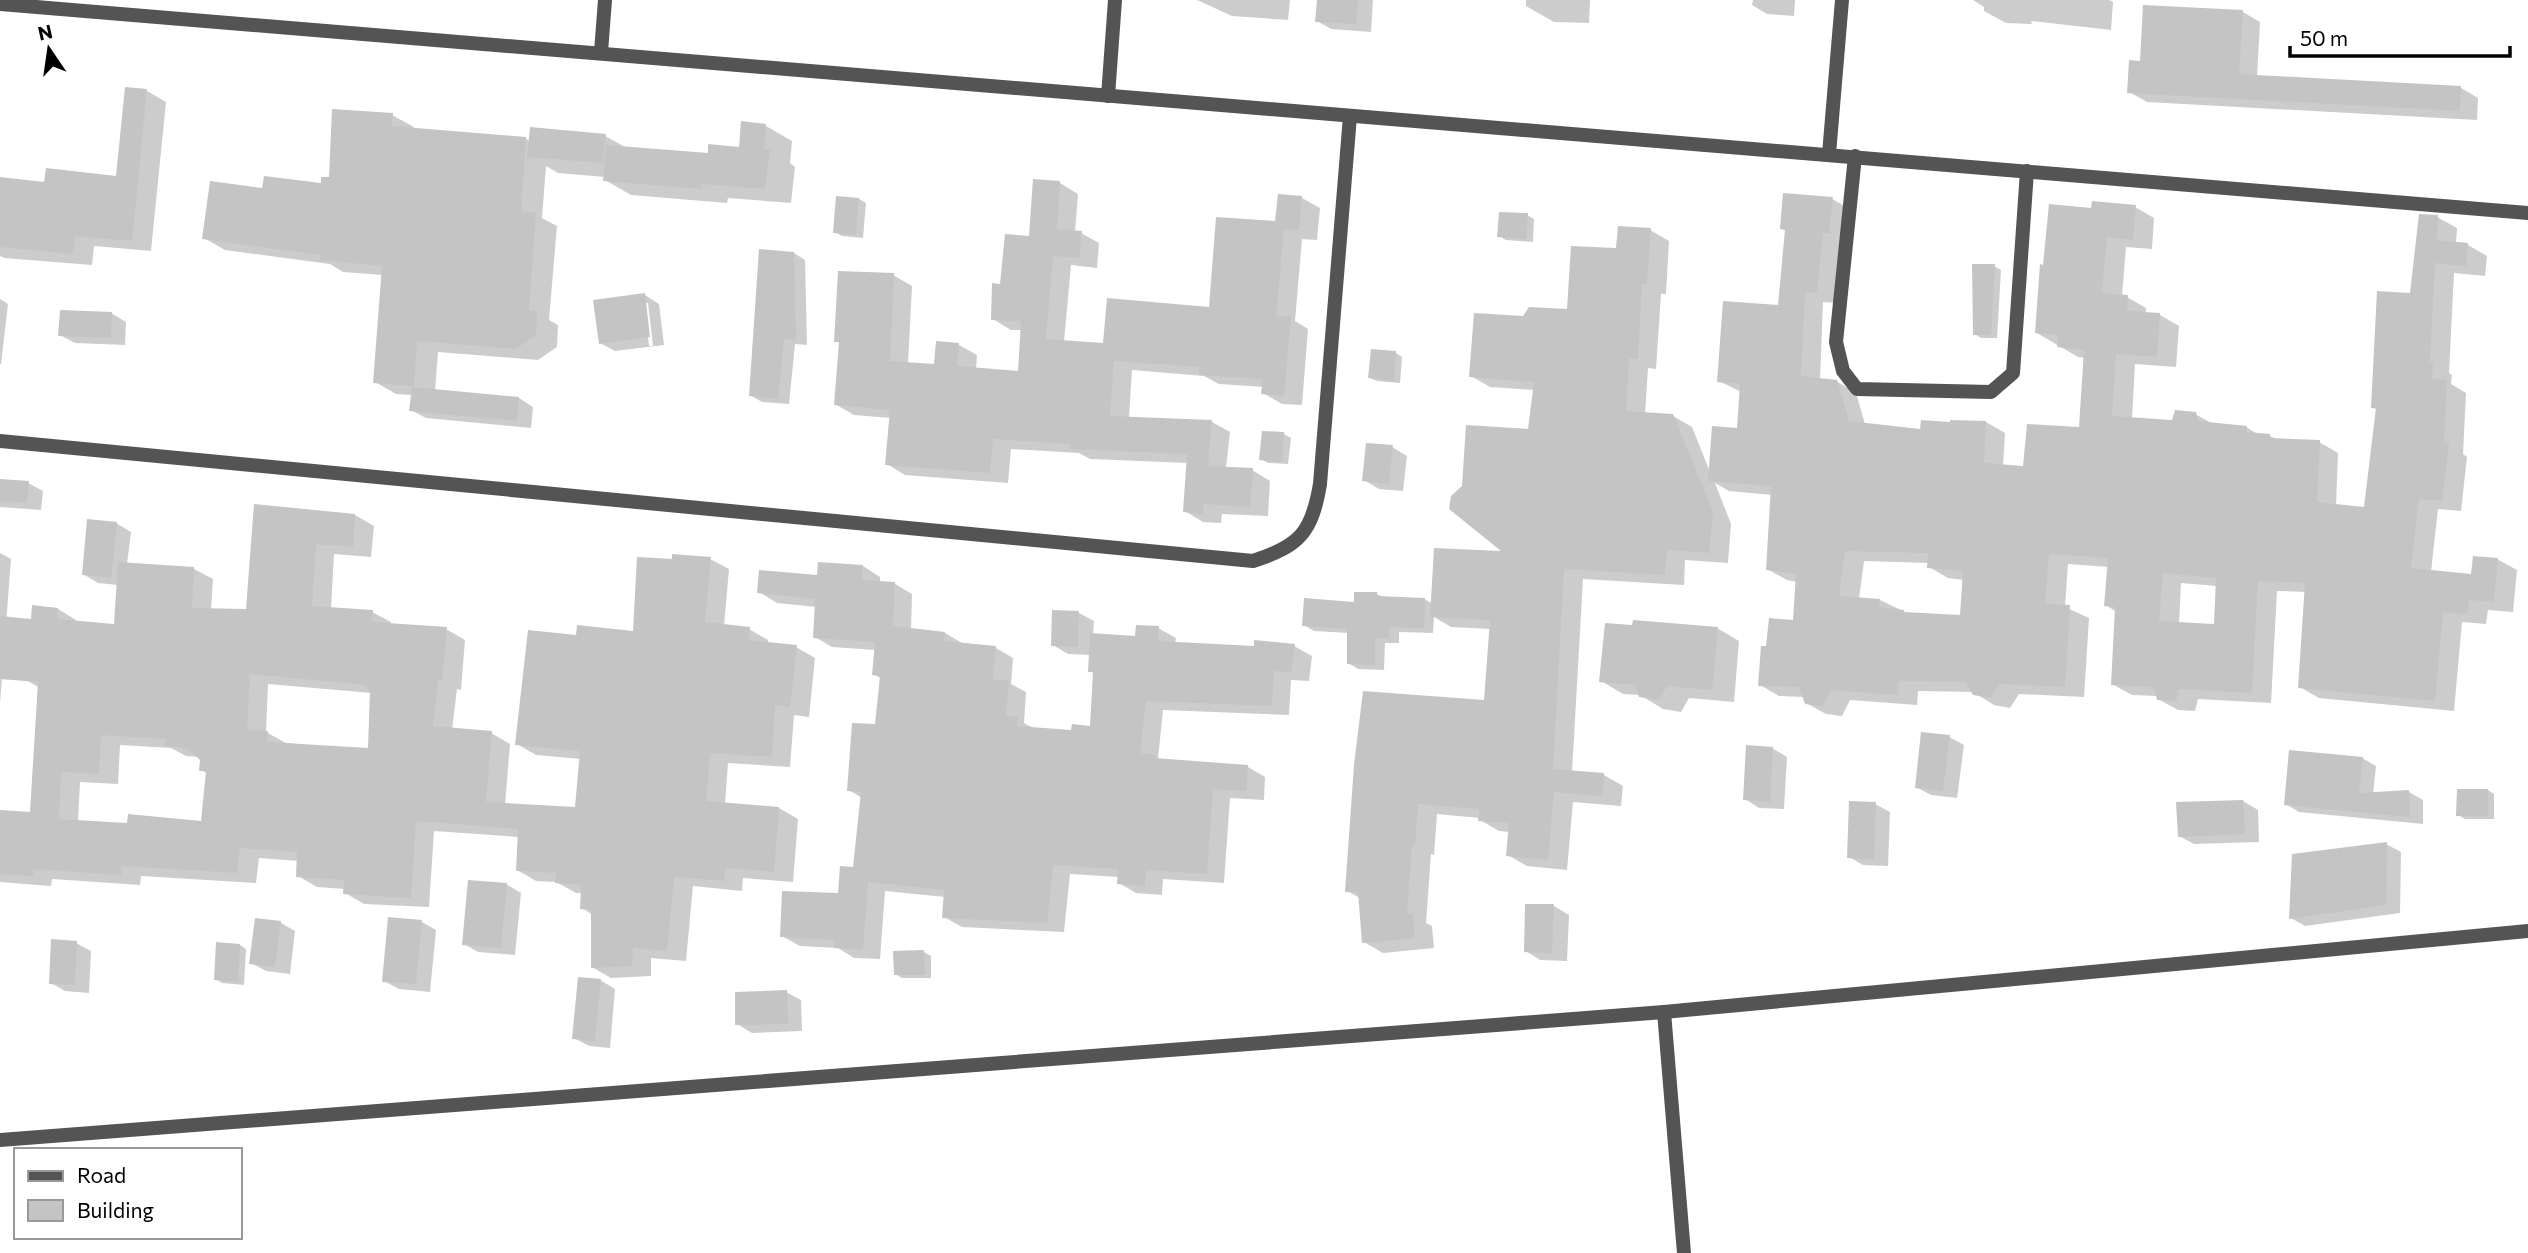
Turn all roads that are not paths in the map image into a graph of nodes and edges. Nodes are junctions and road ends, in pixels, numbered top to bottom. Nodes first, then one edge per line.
1 (605, 0) edge
2 (1115, 0) edge
3 (1842, 0) edge
4 (0, 4) edge
5 (601, 52) junction
6 (1108, 96) junction
7 (1350, 116) junction
8 (1829, 154) junction
9 (1855, 156) junction
10 (2028, 171) junction
11 (2528, 213) edge
12 (0, 441) edge
13 (2528, 931) edge
14 (1664, 1012) junction
15 (0, 1140) edge
16 (1684, 1253) edge

1 - 5 street
2 - 6 street
3 - 8 street
4 - 5 street
5 - 6 street
6 - 7 street
7 - 8 street
7 - 12 street
8 - 9 street
9 - 10 street
9 - 10 street
10 - 11 street
13 - 14 street
14 - 15 street
14 - 16 street

